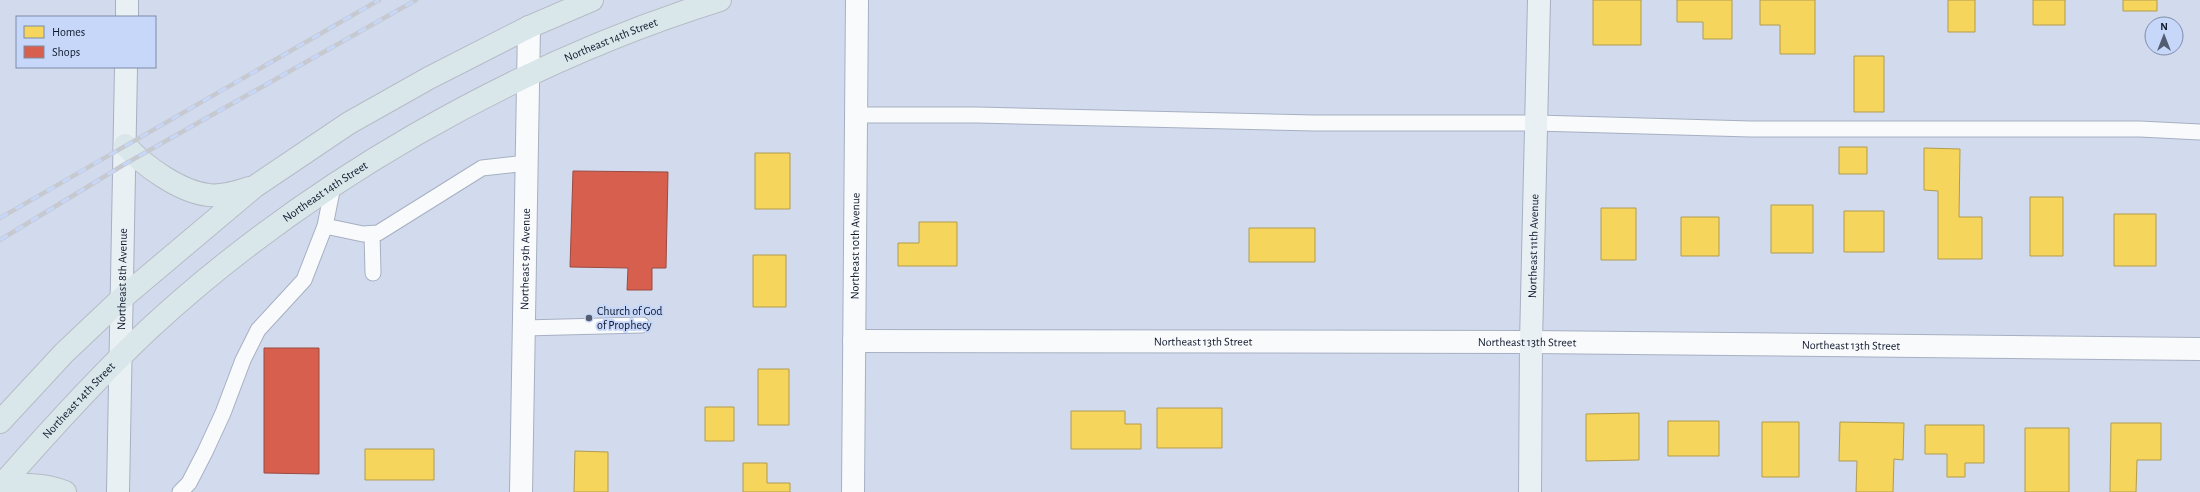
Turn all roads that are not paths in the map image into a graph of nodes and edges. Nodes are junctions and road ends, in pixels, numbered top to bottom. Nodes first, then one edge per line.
1 (127, 0) edge
2 (592, 0) edge
3 (720, 0) edge
4 (858, 0) edge
5 (1539, 0) edge
6 (127, 16) edge
7 (528, 27) junction
8 (126, 68) edge
9 (528, 76) junction
10 (857, 114) junction
11 (1536, 124) junction
12 (2200, 132) edge
13 (126, 145) junction
14 (527, 163) junction
15 (333, 186) junction
16 (254, 187) junction
17 (325, 226) junction
18 (372, 234) junction
19 (373, 274) dead end
20 (121, 298) junction
21 (642, 325) dead end
22 (524, 328) junction
23 (854, 341) junction
24 (1531, 342) junction
25 (2200, 350) edge
26 (120, 357) junction
27 (0, 422) edge
28 (0, 487) edge
29 (65, 492) edge
30 (118, 492) edge
31 (180, 492) edge
32 (521, 492) edge
33 (853, 492) edge
34 (1530, 492) edge

1 - 6 street
2 - 7 main road
3 - 9 main road, Northeast 14th Street
4 - 10 street, Northeast 10th Avenue
5 - 11 street, Northeast 11th Avenue
7 - 9 street, Northeast 9th Avenue
7 - 16 main road
8 - 13 street, Northeast 8th Avenue
9 - 14 street, Northeast 9th Avenue
9 - 15 main road, Northeast 14th Street
10 - 11 lane
10 - 23 street, Northeast 10th Avenue
11 - 12 lane
11 - 24 street, Northeast 11th Avenue
13 - 16 main road
13 - 20 street, Northeast 8th Avenue
14 - 18 lane
14 - 22 street, Northeast 9th Avenue
15 - 17 lane
15 - 26 main road, Northeast 14th Street
16 - 20 main road
17 - 18 lane
17 - 31 lane
18 - 19 lane
20 - 26 street, Northeast 8th Avenue
20 - 27 main road
21 - 22 lane
22 - 32 street, Northeast 9th Avenue
23 - 24 street, Northeast 13th Street
23 - 33 street, Northeast 10th Avenue
24 - 25 street, Northeast 13th Street
24 - 34 street, Northeast 11th Avenue
26 - 28 main road, Northeast 14th Street
26 - 30 street, Northeast 8th Avenue
28 - 29 main road

